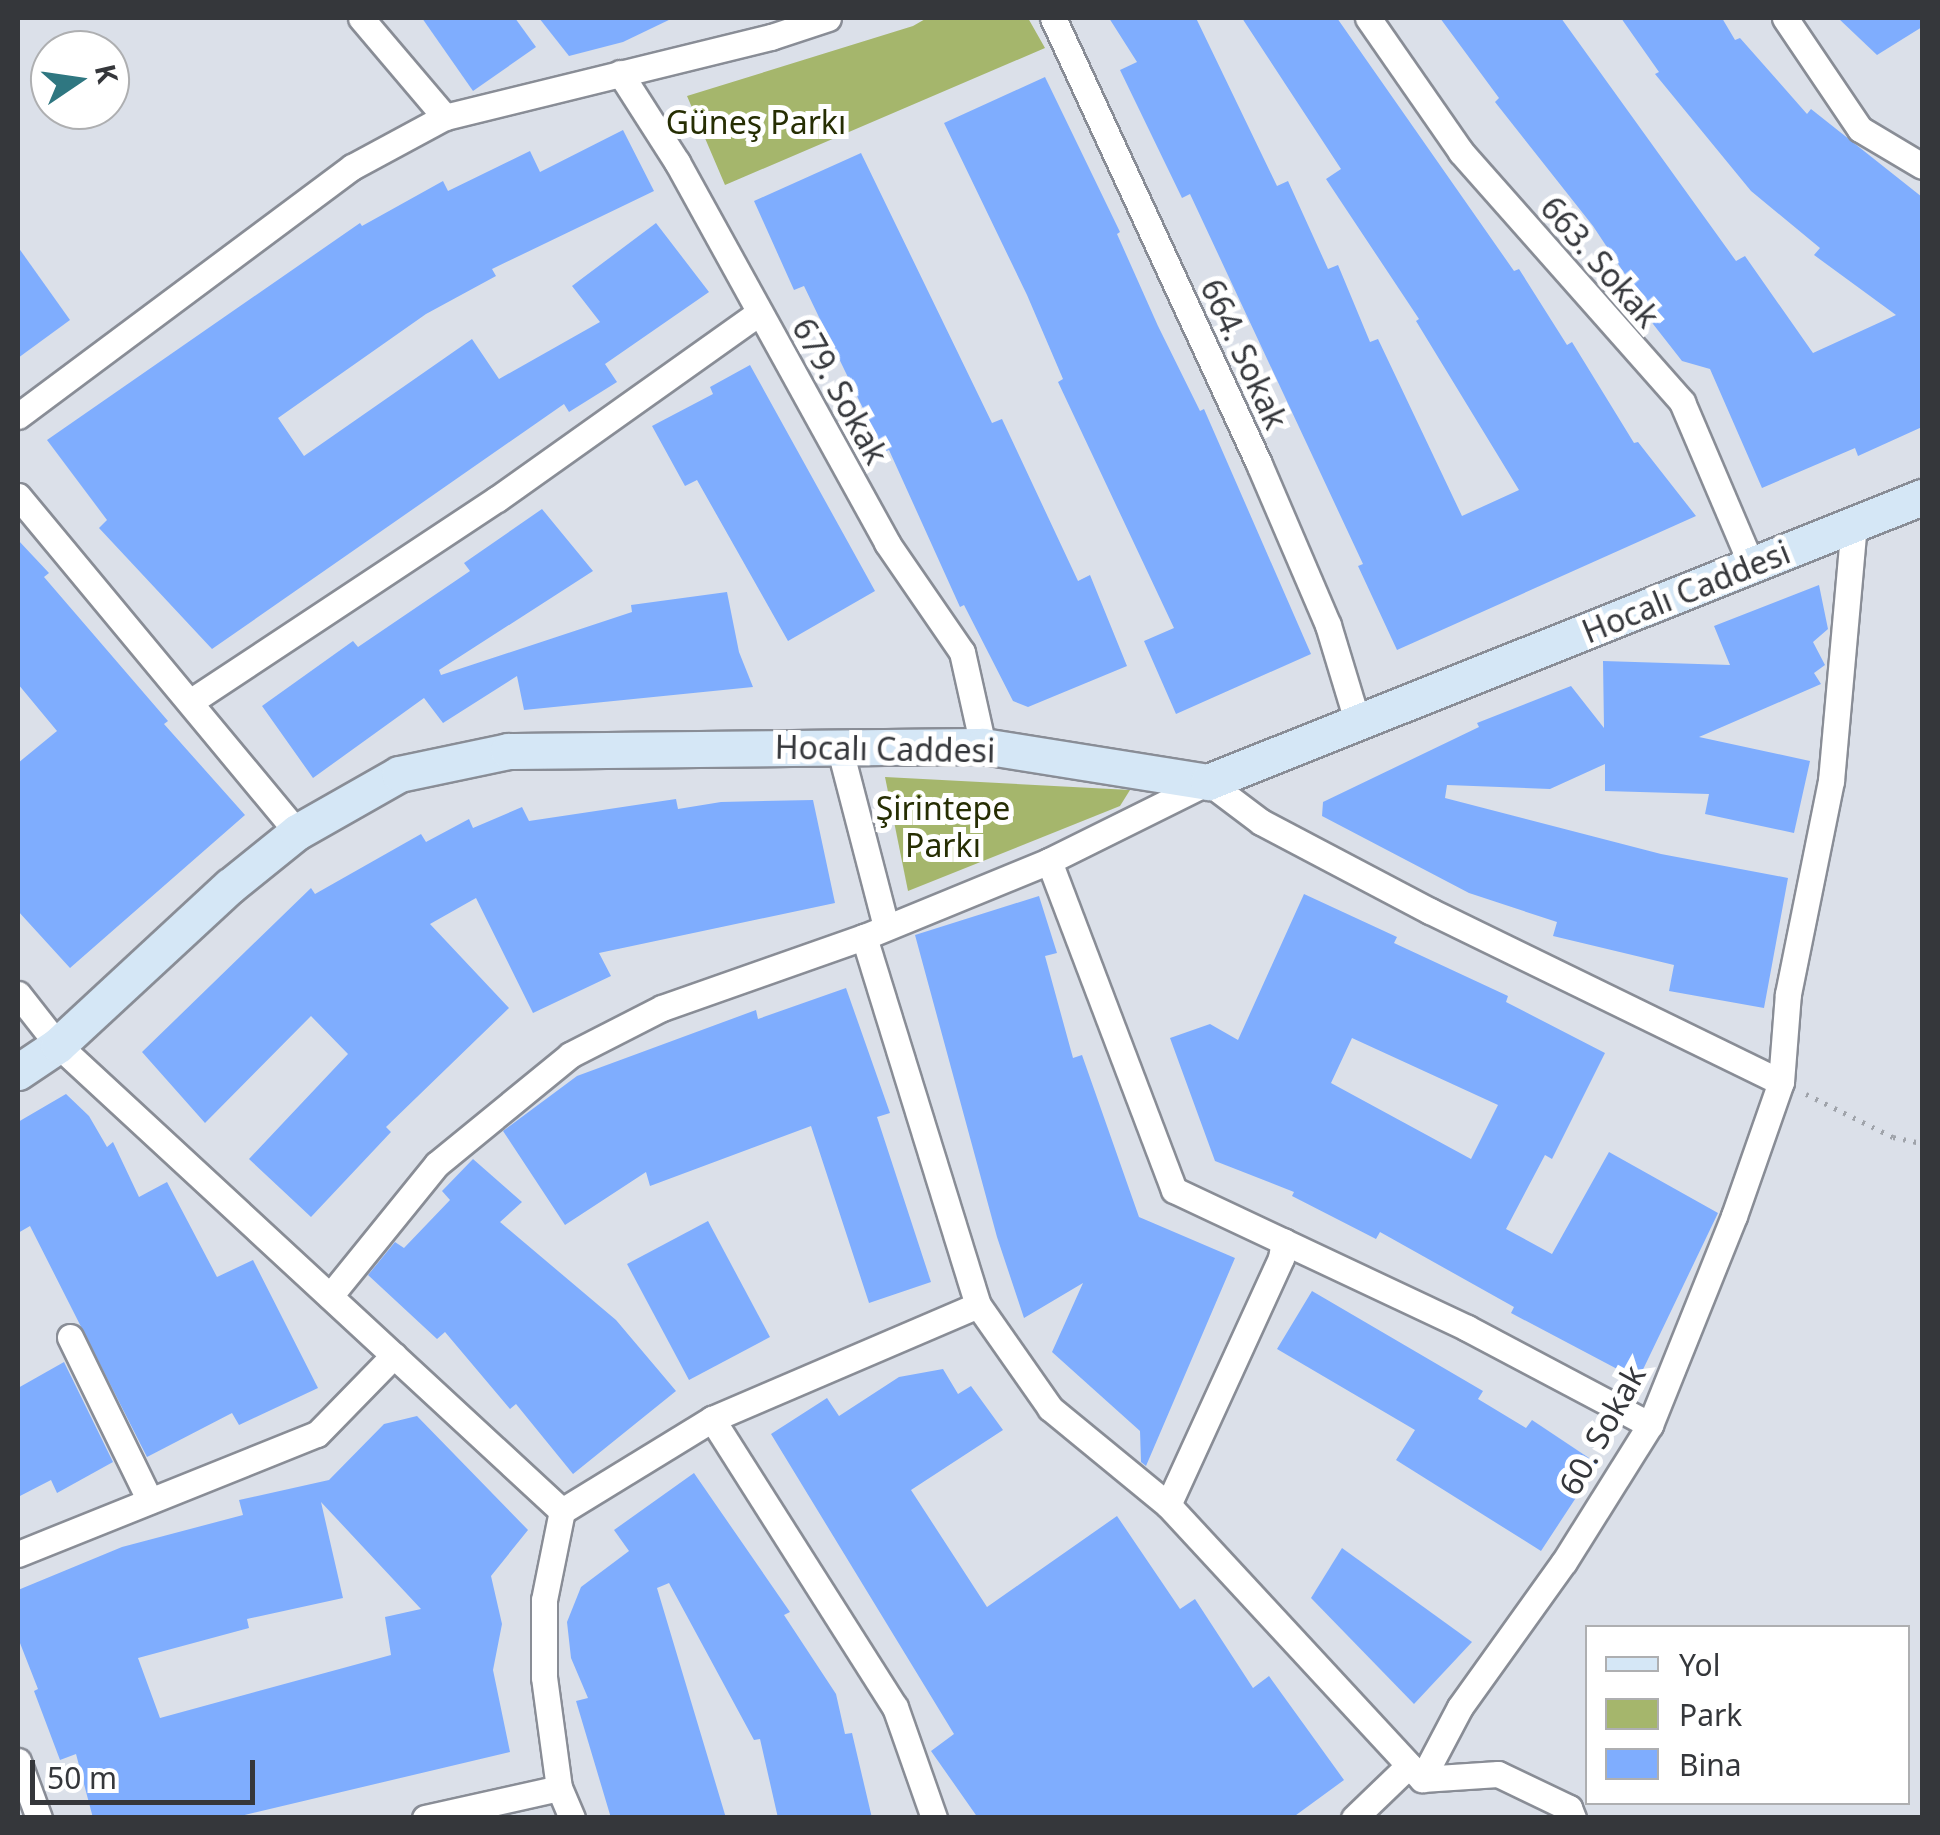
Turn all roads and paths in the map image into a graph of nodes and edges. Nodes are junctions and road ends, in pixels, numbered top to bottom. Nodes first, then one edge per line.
1 (361, 18) edge
2 (828, 18) edge
3 (1052, 18) edge
4 (1368, 18) edge
5 (1785, 18) edge
6 (764, 27) edge
7 (620, 74) junction
8 (445, 118) junction
9 (1922, 166) edge
10 (759, 313) junction
11 (18, 416) edge
12 (18, 496) edge
13 (1922, 498) edge
14 (1854, 525) junction
15 (1752, 566) junction
16 (190, 702) junction
17 (1358, 724) junction
18 (839, 746) junction
19 (982, 746) junction
20 (1208, 782) junction
21 (297, 832) junction
22 (1049, 861) junction
23 (875, 931) junction
24 (18, 994) edge
25 (58, 1045) junction
26 (18, 1072) edge
27 (1781, 1082) junction
28 (1922, 1143) edge
29 (1284, 1241) junction
30 (330, 1296) junction
31 (978, 1305) junction
32 (70, 1337) dead end
33 (394, 1356) junction
34 (712, 1419) junction
35 (1650, 1425) junction
36 (150, 1500) junction
37 (1168, 1505) junction
38 (562, 1511) junction
39 (18, 1554) edge
40 (18, 1761) edge
41 (1415, 1772) junction
42 (559, 1788) junction
43 (39, 1818) edge
44 (425, 1818) edge
45 (572, 1818) edge
46 (934, 1818) edge
47 (1354, 1818) edge
48 (1573, 1818) edge

1 - 8 street
2 - 6 street
3 - 17 street, 664. Sokak
4 - 15 street, 663. Sokak
5 - 9 street
6 - 7 street
7 - 8 street
7 - 10 street, 679. Sokak
8 - 11 street
10 - 16 street
10 - 19 street, 679. Sokak
12 - 16 street
13 - 14 street, Hocalı Caddesi
14 - 15 street, Hocalı Caddesi
14 - 27 street, 60. Sokak
15 - 17 street, Hocalı Caddesi
16 - 21 street
17 - 20 street, Hocalı Caddesi
18 - 19 street, Hocalı Caddesi
18 - 21 street, Hocalı Caddesi
18 - 23 street
19 - 20 street, Hocalı Caddesi
20 - 22 street
20 - 27 street
21 - 25 street, Hocalı Caddesi
22 - 23 street
22 - 29 street
23 - 30 street
23 - 31 street
24 - 25 street
25 - 26 street, Hocalı Caddesi
25 - 30 street
27 - 28 path
27 - 35 street, 60. Sokak
29 - 35 street
29 - 37 street
30 - 33 street
31 - 34 street
31 - 37 street
32 - 36 street
33 - 36 street
33 - 38 street
34 - 38 street
34 - 46 street
35 - 41 street, 60. Sokak
36 - 39 street
37 - 41 street
38 - 42 street
40 - 43 street
41 - 47 street, 60. Sokak
41 - 48 street
42 - 44 street
42 - 45 street

